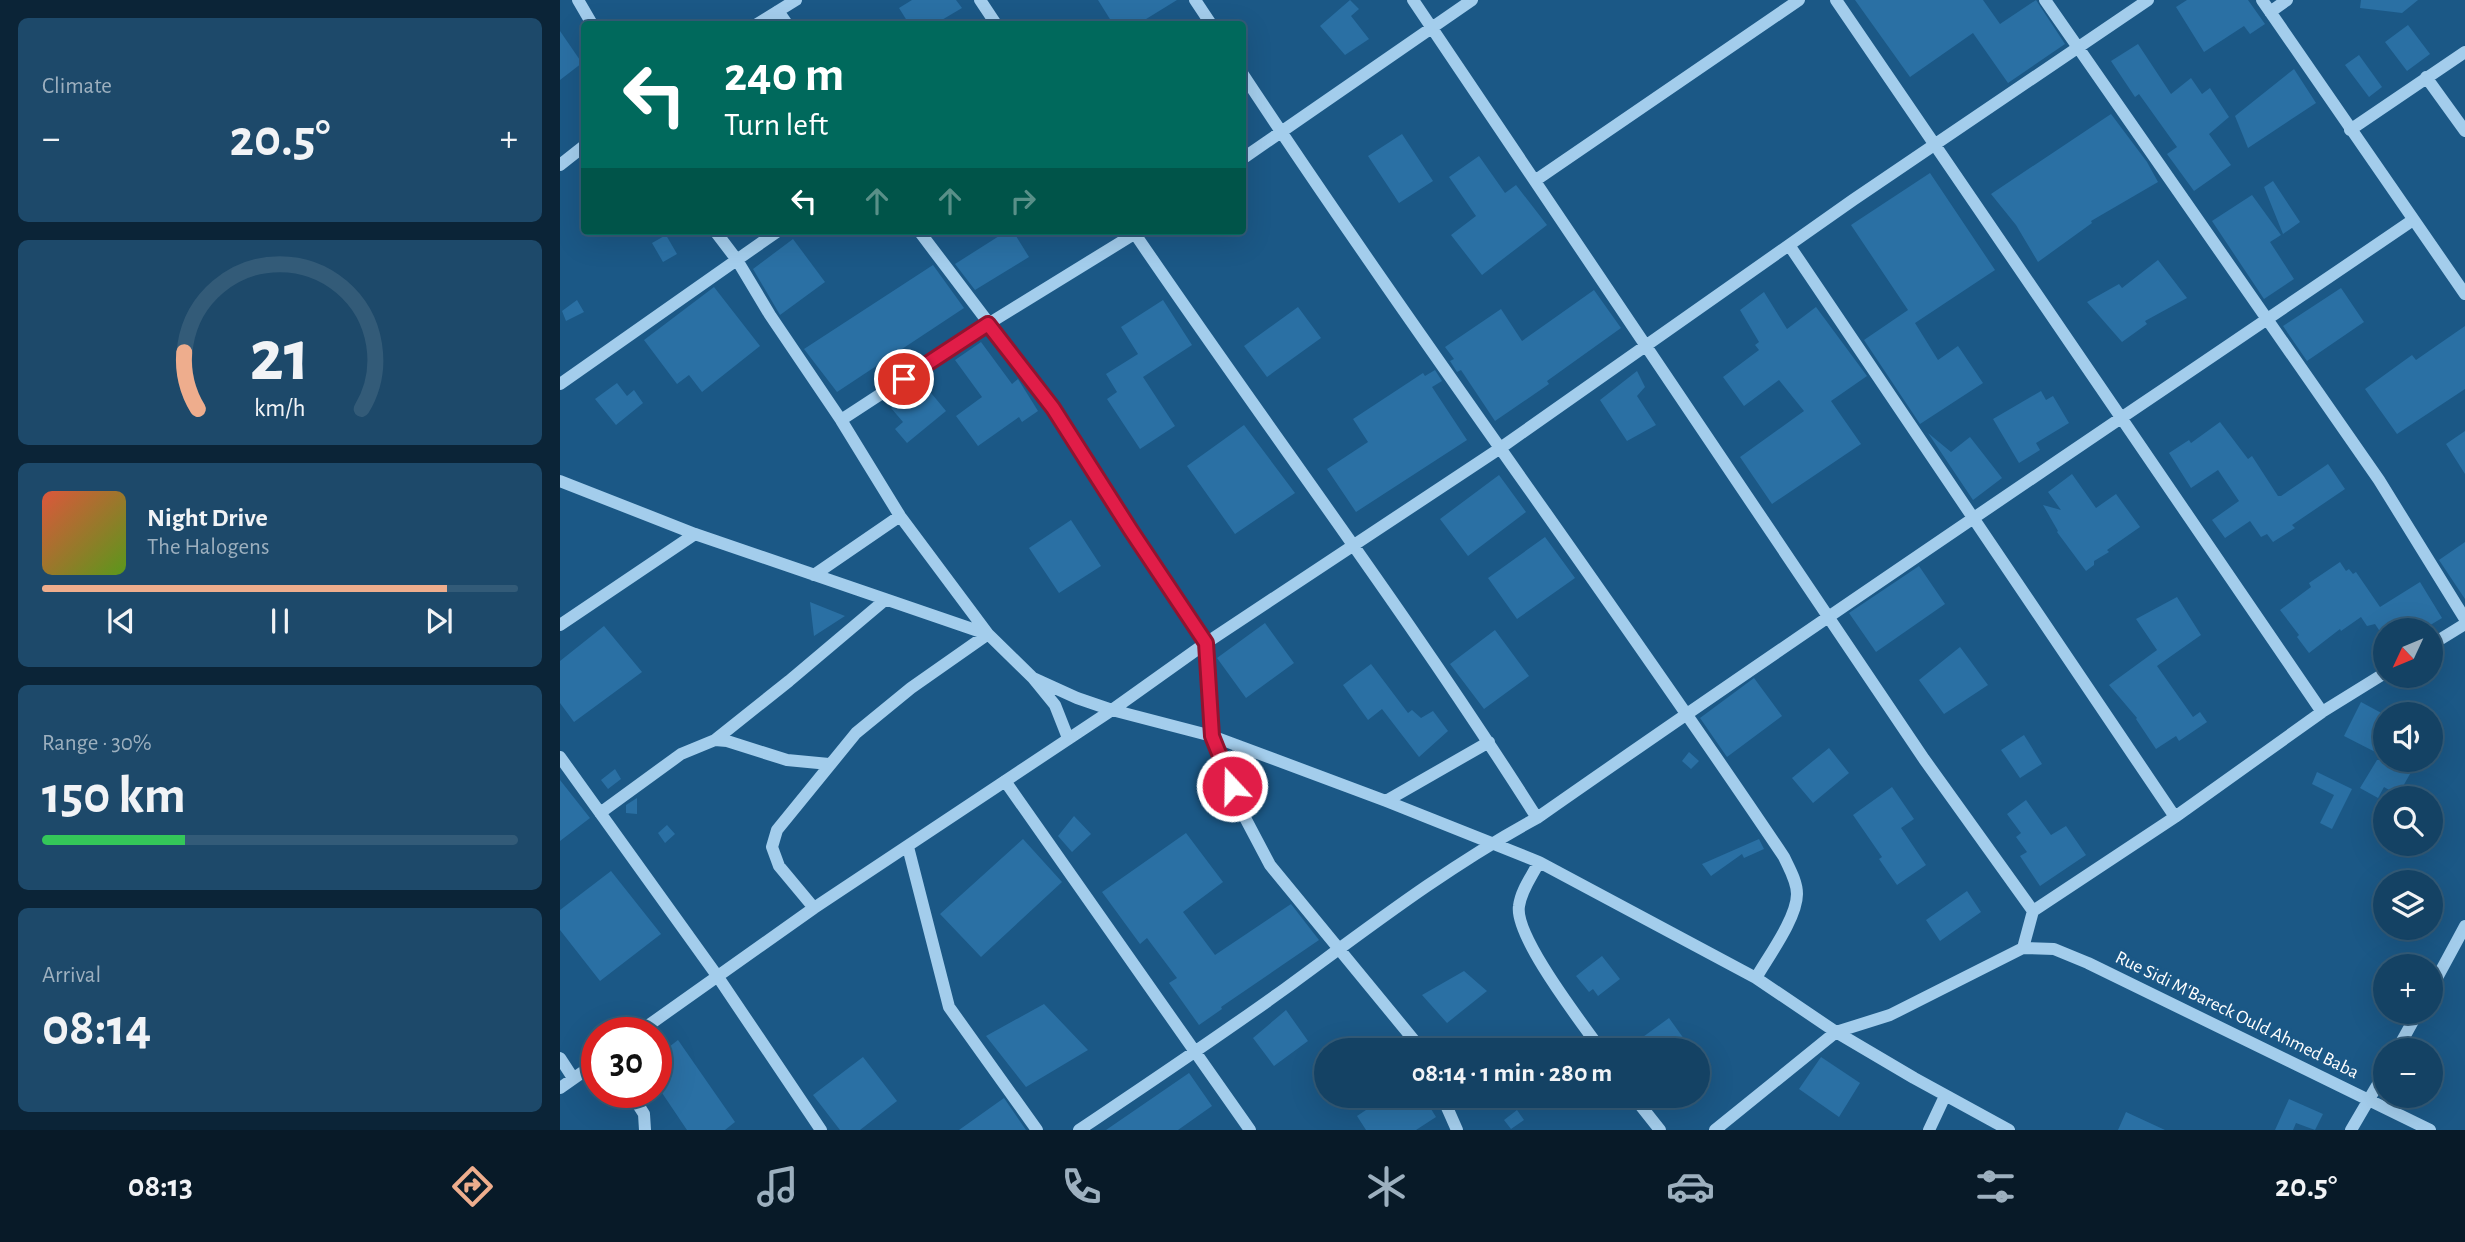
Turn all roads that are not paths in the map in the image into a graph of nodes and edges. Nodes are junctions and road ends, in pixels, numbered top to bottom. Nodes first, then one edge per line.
1 (578, 0) edge
2 (796, 0) edge
3 (980, 0) edge
4 (1195, 0) edge
5 (1413, 0) edge
6 (1472, 0) edge
7 (1799, 0) edge
8 (1836, 0) edge
9 (2045, 0) edge
10 (2148, 0) edge
11 (2262, 0) edge
12 (2287, 0) edge
13 (778, 11) junction
14 (2270, 12) junction
15 (590, 21) edge
16 (762, 21) edge
17 (785, 21) edge
18 (994, 21) edge
19 (1209, 21) edge
20 (1431, 27) junction
21 (2077, 48) junction
22 (2465, 52) edge
23 (2426, 77) junction
24 (1246, 79) edge
25 (2350, 130) junction
26 (1282, 131) junction
27 (2465, 131) edge
28 (1936, 144) junction
29 (581, 148) edge
30 (1246, 156) edge
31 (560, 165) edge
32 (1536, 180) junction
33 (2413, 220) junction
34 (718, 235) edge
35 (772, 235) edge
36 (922, 235) edge
37 (1131, 235) edge
38 (1138, 235) edge
39 (1789, 245) junction
40 (737, 260) junction
41 (2461, 280) edge
42 (2465, 293) edge
43 (2266, 320) junction
44 (988, 324) junction
45 (1646, 347) junction
46 (560, 384) edge
47 (2123, 419) junction
48 (841, 421) junction
49 (1499, 449) junction
50 (560, 481) edge
51 (900, 516) junction
52 (1974, 518) junction
53 (695, 534) junction
54 (1354, 544) junction
55 (814, 575) junction
56 (885, 600) junction
57 (1829, 615) junction
58 (2465, 621) edge
59 (560, 625) edge
60 (988, 634) junction
61 (2443, 637) edge
62 (1206, 643) junction
63 (1033, 678) junction
64 (2373, 680) edge
65 (1112, 710) junction
66 (2322, 712) junction
67 (1686, 713) junction
68 (1212, 736) junction
69 (1068, 738) junction
70 (715, 740) junction
71 (1489, 742) junction
72 (560, 757) edge
73 (829, 764) junction
74 (1005, 781) junction
75 (1386, 801) junction
76 (600, 813) junction
77 (2175, 817) junction
78 (1537, 818) junction
79 (1491, 843) junction
80 (908, 847) junction
81 (1539, 862) junction
82 (814, 908) junction
83 (2033, 911) junction
84 (2465, 926) edge
85 (2022, 948) junction
86 (1339, 949) junction
87 (2443, 967) edge
88 (718, 977) junction
89 (1756, 978) junction
90 (661, 1017) edge
91 (1836, 1032) junction
92 (1412, 1038) edge
93 (1593, 1038) edge
94 (1197, 1052) junction
95 (560, 1058) edge
96 (581, 1073) edge
97 (573, 1078) junction
98 (560, 1088) edge
99 (2373, 1095) edge
100 (1945, 1096) junction
101 (2370, 1101) junction
102 (639, 1108) edge
103 (1447, 1108) edge
104 (1643, 1108) edge
105 (645, 1130) edge
106 (821, 1130) edge
107 (1037, 1130) edge
108 (1079, 1130) edge
109 (1250, 1130) edge
110 (1457, 1130) edge
111 (1660, 1130) edge
112 (1715, 1130) edge
113 (1929, 1130) edge
114 (2009, 1130) edge
115 (2351, 1130) edge
116 (2430, 1130) edge

1 - 15 street
2 - 13 street
3 - 18 street
4 - 19 street
5 - 20 street
6 - 20 street
7 - 32 street
8 - 28 street
9 - 21 street
10 - 21 street
11 - 14 street
12 - 14 street
13 - 16 street
13 - 17 street
14 - 25 street
20 - 26 street
20 - 32 street
21 - 28 street
21 - 43 street
22 - 23 street
23 - 25 street
23 - 27 street
24 - 26 street
25 - 33 street
26 - 30 street
26 - 49 street
28 - 39 street
28 - 47 street
29 - 31 street
32 - 45 street
33 - 41 street
33 - 43 street
34 - 40 street
35 - 40 street
36 - 44 street
37 - 44 street
38 - 54 street
39 - 45 street
39 - 52 street
40 - 46 street
40 - 48 street
41 - 42 street
43 - 47 street
43 - 58 street
44 - 48 street
44 - 62 street
45 - 49 street
45 - 57 street
47 - 52 street
47 - 66 street
48 - 51 street
49 - 54 street
49 - 67 street
50 - 53 street
51 - 55 street
51 - 60 street
52 - 57 street
52 - 77 street
53 - 55 street
53 - 59 street
54 - 62 street
54 - 71 street
55 - 56 street
56 - 60 street
56 - 70 street
57 - 67 street
57 - 83 street
58 - 61 street
60 - 63 street
60 - 73 street
62 - 65 street
62 - 68 street
63 - 65 street
63 - 69 street
64 - 66 street
65 - 68 street
65 - 69 street
66 - 77 street
67 - 78 street
67 - 89 street
68 - 75 street
68 - 86 street
69 - 74 street
70 - 73 street
70 - 76 street
71 - 75 street
71 - 78 street
72 - 76 street
73 - 82 street
74 - 80 street
74 - 94 street
75 - 79 street
76 - 88 street
77 - 83 street
78 - 79 street
79 - 81 street
79 - 86 street
80 - 82 street
80 - 107 street
81 - 89 street
81 - 93 street
82 - 88 street
83 - 85 street
84 - 87 street
85 - 91 street
85 - 101 street, Rue Sidi M'Bareck Ould Ahmed Baba
86 - 92 street
86 - 94 street
88 - 90 street
88 - 106 street
89 - 91 street
91 - 100 street
91 - 112 street
94 - 108 street
94 - 109 street
95 - 97 street
96 - 97 street
97 - 98 street
99 - 101 street
100 - 113 street
100 - 114 street
101 - 115 street
101 - 116 street, Rue Sidi M'Bareck Ould Ahmed Baba
102 - 105 street
103 - 110 street
104 - 111 street

